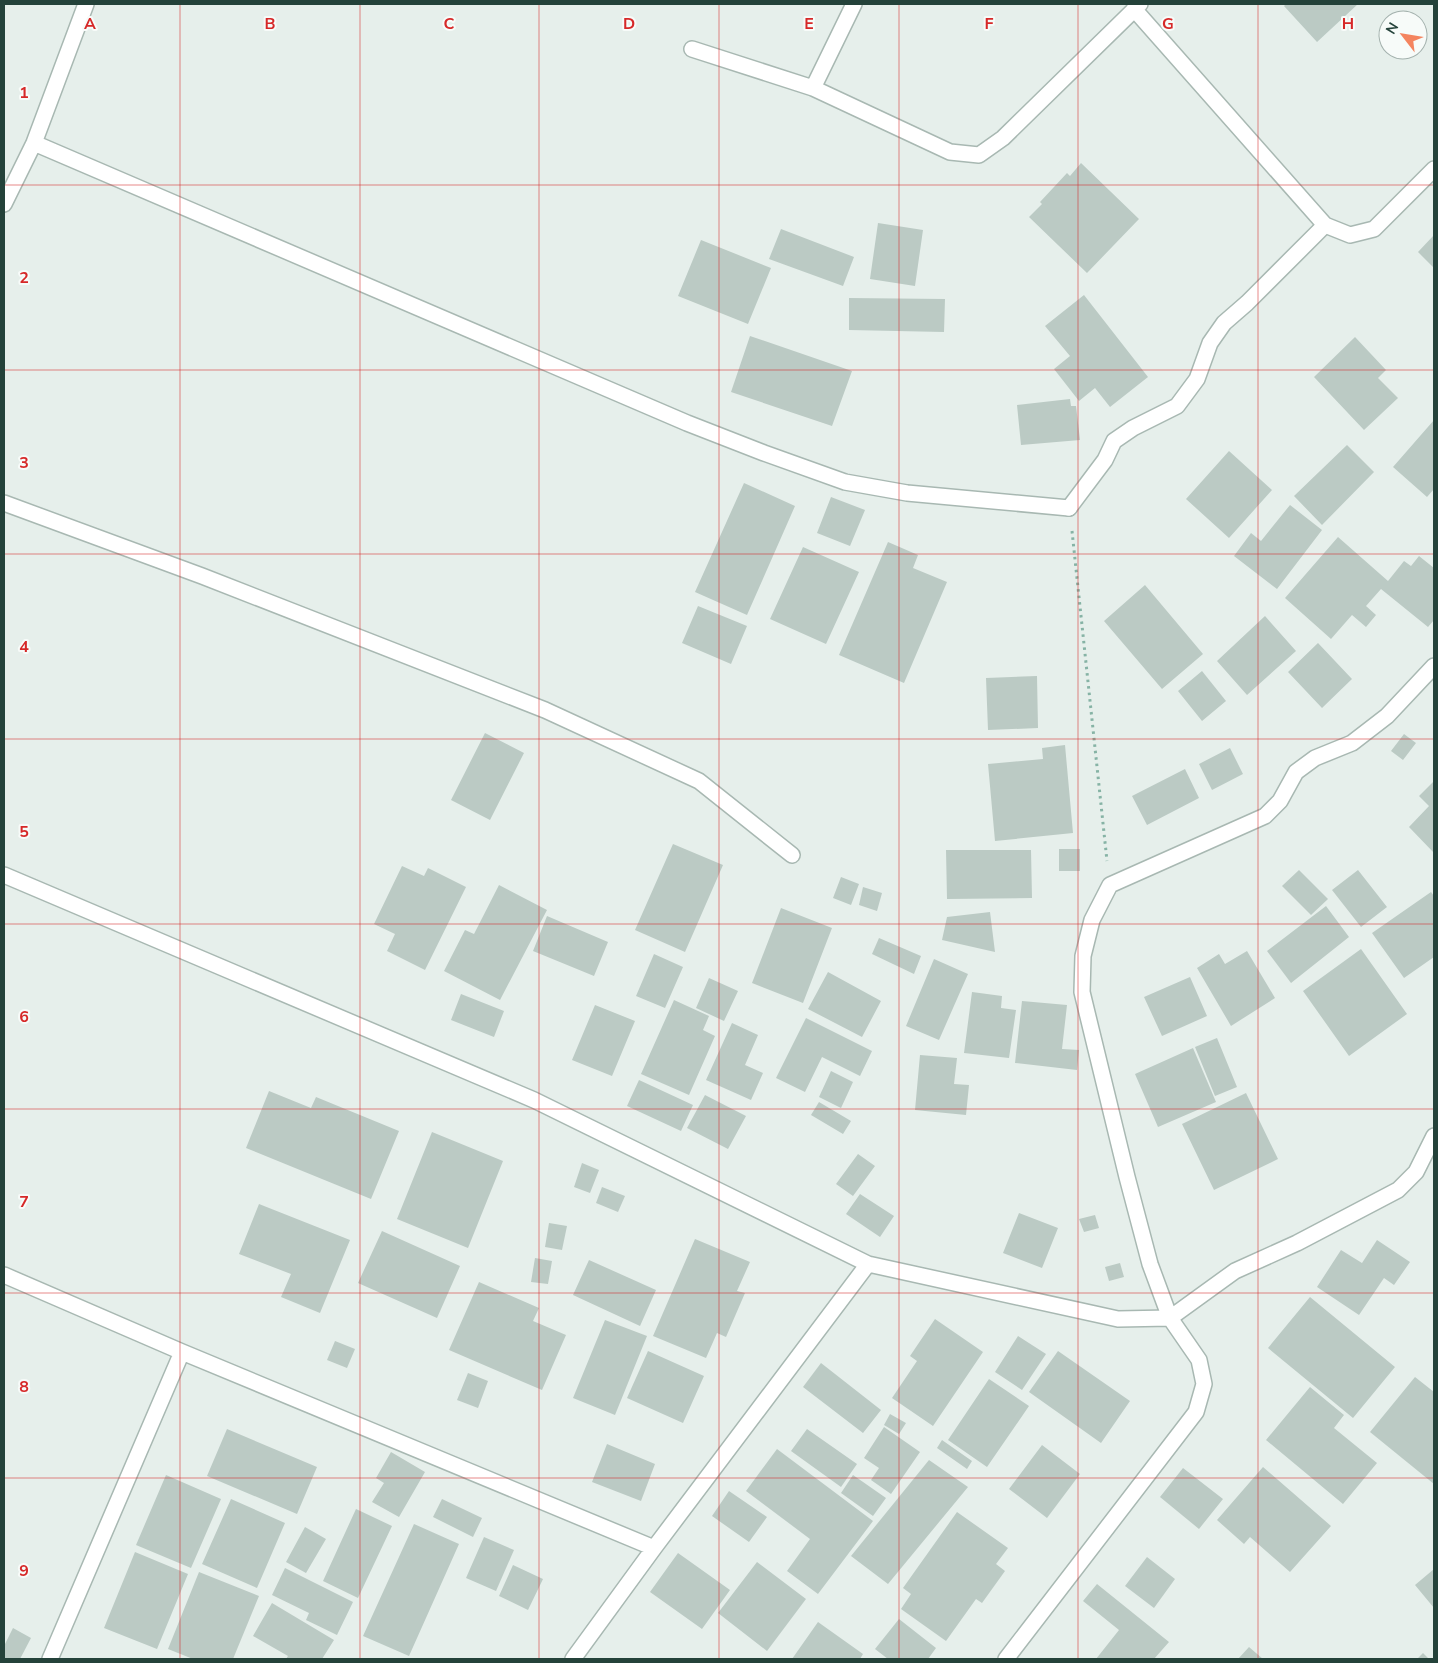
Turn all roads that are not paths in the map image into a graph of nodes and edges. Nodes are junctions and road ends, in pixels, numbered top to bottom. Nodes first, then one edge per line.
1 (86, 4) edge
2 (854, 4) edge
3 (1137, 6) edge
4 (692, 49) dead end
5 (813, 88) junction
6 (34, 143) junction
7 (1434, 169) edge
8 (4, 204) edge
9 (1325, 225) junction
10 (4, 503) edge
11 (1434, 666) edge
12 (792, 855) dead end
13 (4, 875) edge
14 (1434, 1136) edge
15 (868, 1264) junction
16 (4, 1275) edge
17 (1170, 1318) junction
18 (182, 1352) junction
19 (654, 1548) junction
20 (50, 1659) edge
21 (572, 1659) edge
22 (1006, 1659) edge

1 - 6 street
2 - 5 street
3 - 5 street
3 - 9 street
4 - 5 street
6 - 8 street
6 - 9 street
7 - 9 street
10 - 12 street
11 - 17 street
13 - 15 street
14 - 17 street
15 - 17 street
15 - 19 street
16 - 18 street
17 - 22 street
18 - 19 street
18 - 20 street
19 - 21 street

